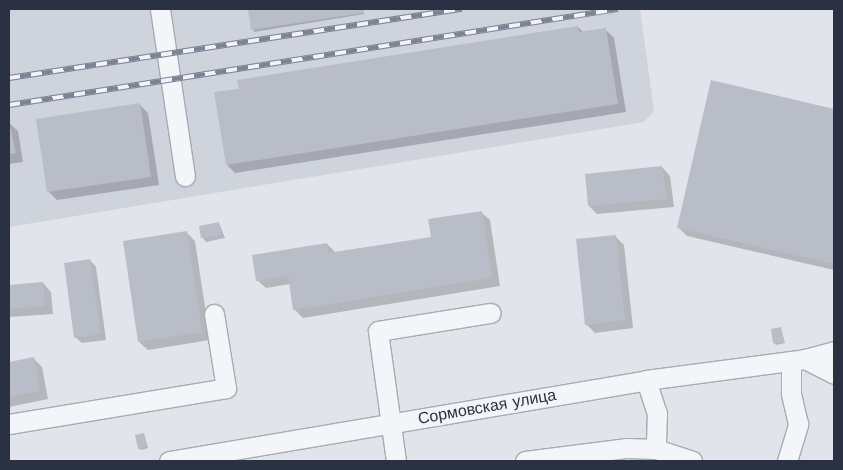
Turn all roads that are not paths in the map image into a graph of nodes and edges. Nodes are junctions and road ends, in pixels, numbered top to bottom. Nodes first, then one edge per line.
1 (160, 9) edge
2 (185, 176) dead end
3 (491, 313) dead end
4 (214, 314) dead end
5 (834, 351) edge
6 (798, 360) junction
7 (834, 364) edge
8 (834, 374) edge
9 (646, 380) junction
10 (9, 424) edge
11 (391, 424) junction
12 (656, 449) junction
13 (169, 461) edge
14 (396, 461) edge
15 (525, 461) edge
16 (692, 461) edge
17 (788, 461) edge

1 - 2 street
3 - 11 street
4 - 10 street
5 - 6 street, Сормовская улица
6 - 7 street, Сормовская улица
6 - 8 street
6 - 9 street, Сормовская улица
6 - 17 street
9 - 11 street, Сормовская улица
9 - 12 street
11 - 13 street, Сормовская улица
11 - 14 street
12 - 15 street
12 - 16 street

